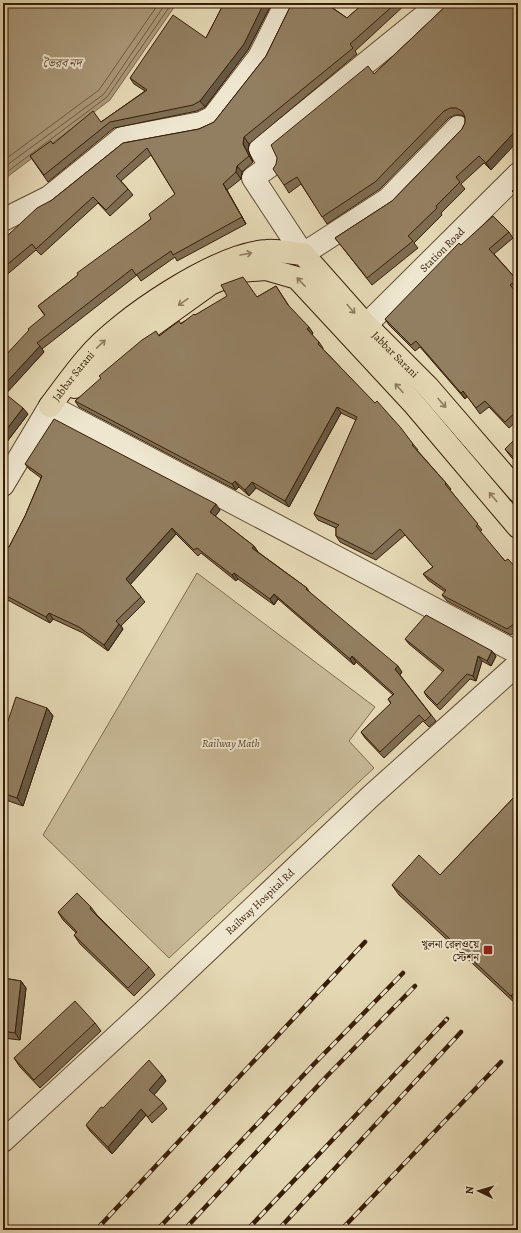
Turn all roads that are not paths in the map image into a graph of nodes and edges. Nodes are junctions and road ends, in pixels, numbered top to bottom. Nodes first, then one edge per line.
1 (286, 3) edge
2 (440, 3) edge
3 (458, 127) dead end
4 (518, 174) edge
5 (3, 220) edge
6 (303, 254) junction
7 (366, 325) junction
8 (50, 406) junction
9 (3, 486) edge
10 (518, 491) edge
11 (518, 527) edge
12 (518, 653) edge
13 (518, 664) edge
14 (3, 1141) edge

1 - 5 street
2 - 6 street
3 - 6 street
4 - 7 street, Station Road
6 -> 7 main road, Jabbar Sarani
8 -> 6 main road, Jabbar Sarani
7 -> 10 main road, Jabbar Sarani
8 - 9 street
11 -> 8 main road, Jabbar Sarani
8 - 12 street
13 - 14 street, Railway Hospital Rd

